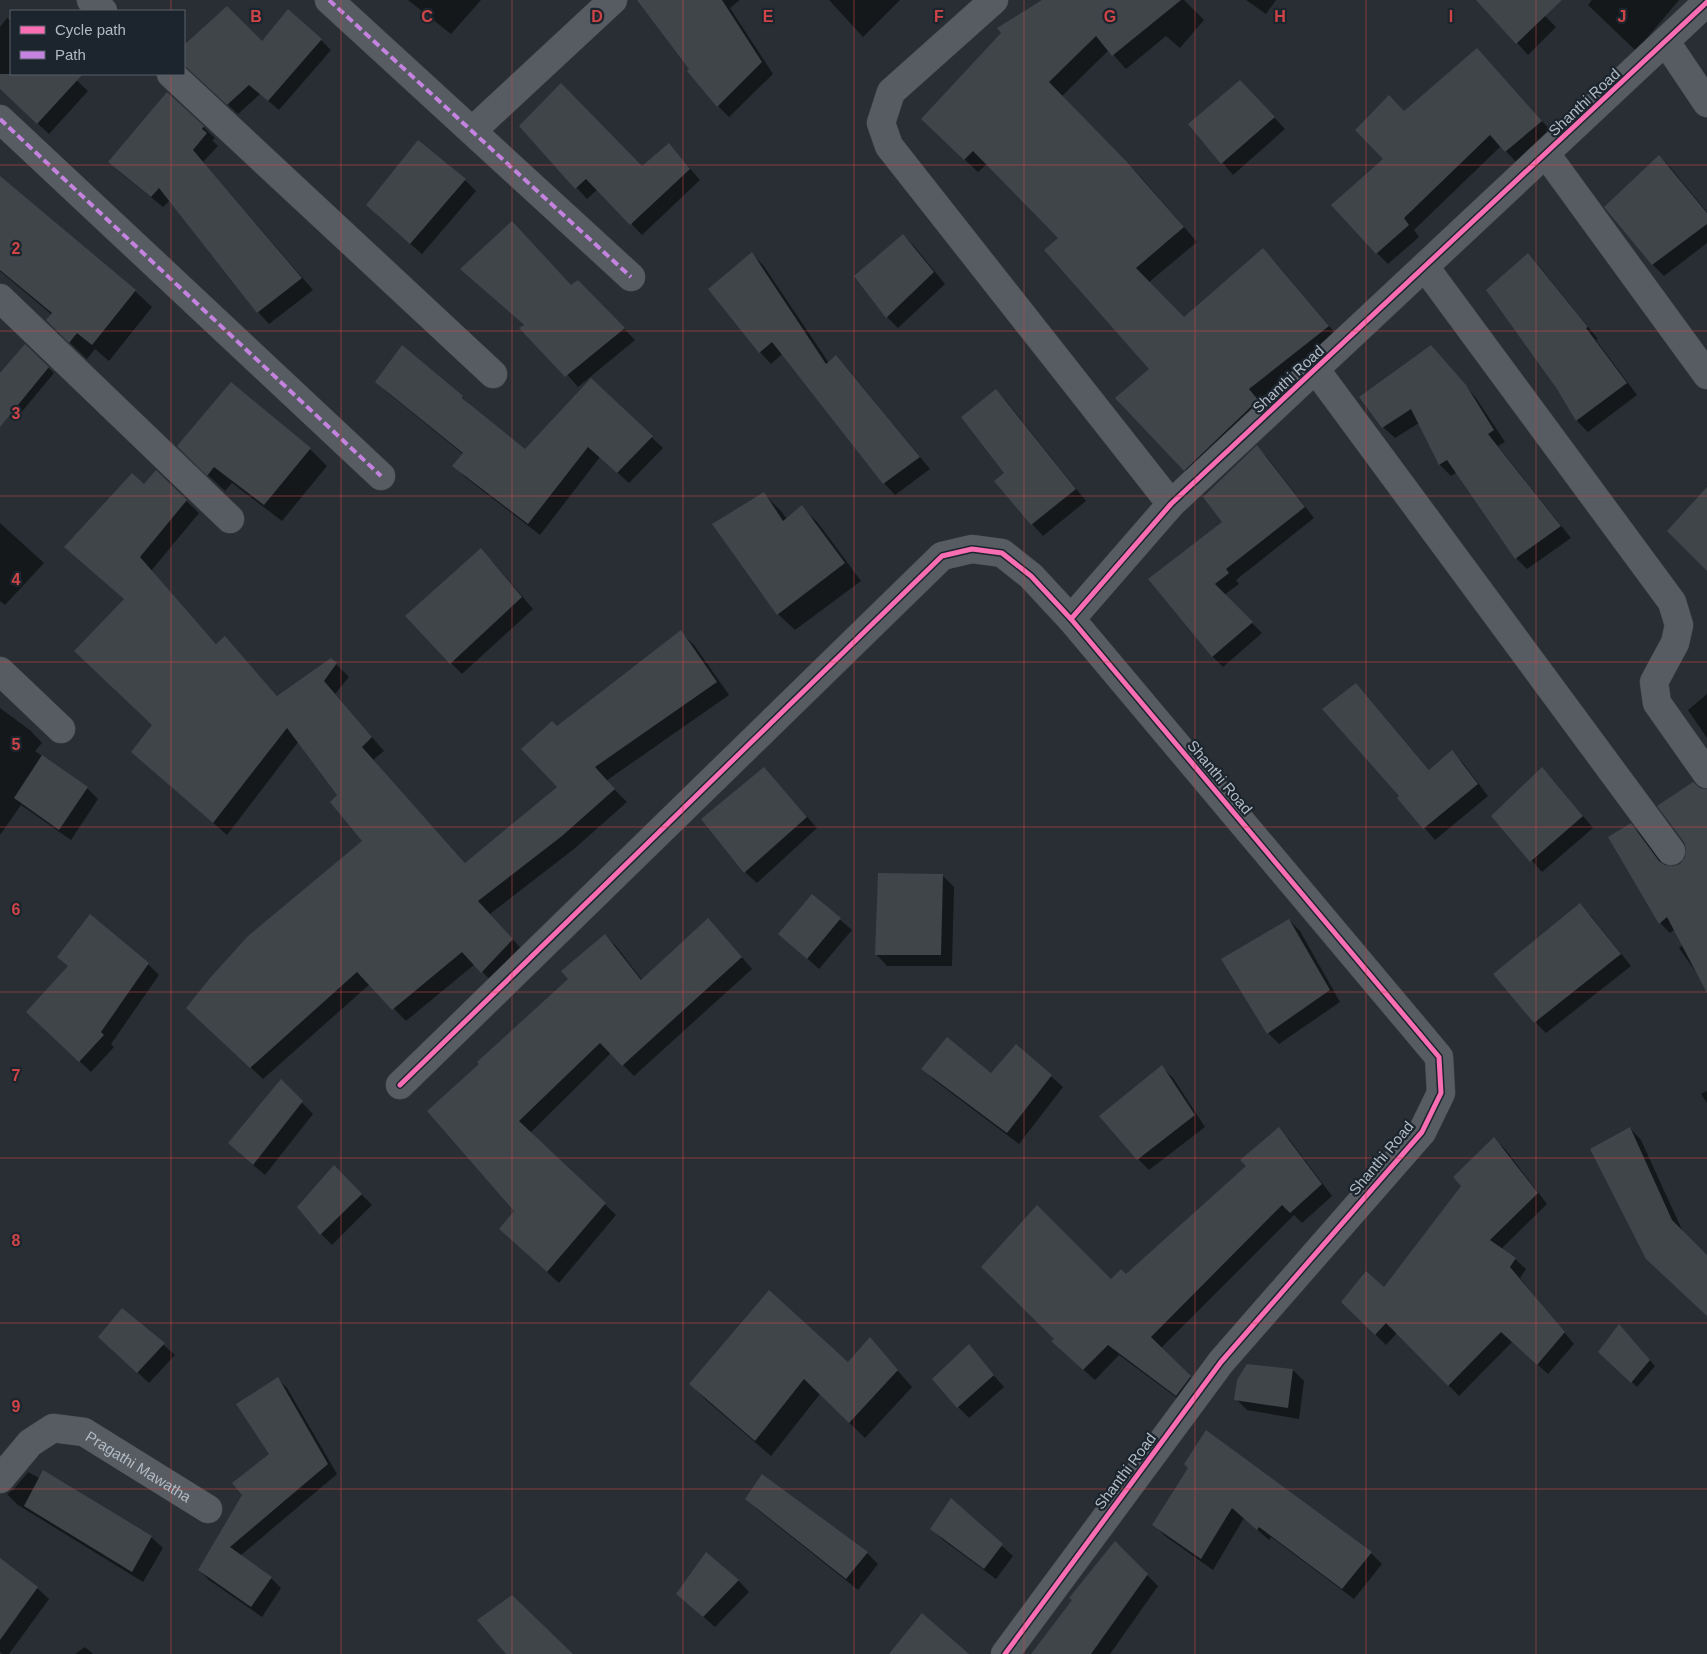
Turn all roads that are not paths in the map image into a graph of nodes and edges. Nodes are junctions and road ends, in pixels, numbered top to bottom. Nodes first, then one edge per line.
1 (91, 0) edge
2 (329, 0) edge
3 (613, 0) edge
4 (994, 0) edge
5 (1707, 2) edge
6 (102, 10) edge
7 (1666, 42) junction
8 (171, 75) edge
9 (1707, 103) edge
10 (0, 119) edge
11 (472, 131) junction
12 (1546, 154) junction
13 (1425, 267) junction
14 (631, 277) dead end
15 (0, 298) edge
16 (1316, 370) junction
17 (494, 374) dead end
18 (1707, 375) edge
19 (381, 476) dead end
20 (1171, 504) junction
21 (230, 519) dead end
22 (1071, 619) junction
23 (0, 671) edge
24 (61, 729) dead end
25 (1707, 774) edge
26 (1671, 851) dead end
27 (400, 1085) dead end
28 (0, 1479) edge
29 (208, 1509) dead end
30 (1005, 1654) edge

1 - 6 street
2 - 11 street
3 - 11 street
4 - 20 street
5 - 7 street, Shanthi Road
7 - 9 street
7 - 12 street, Shanthi Road
8 - 17 street
10 - 19 street
11 - 14 street
12 - 13 street, Shanthi Road
12 - 18 street
13 - 16 street, Shanthi Road
13 - 25 street
15 - 21 street
16 - 20 street, Shanthi Road
16 - 26 street
20 - 22 street, Shanthi Road
22 - 27 street
22 - 30 street, Shanthi Road
23 - 24 street
28 - 29 street, Pragathi Mawatha

